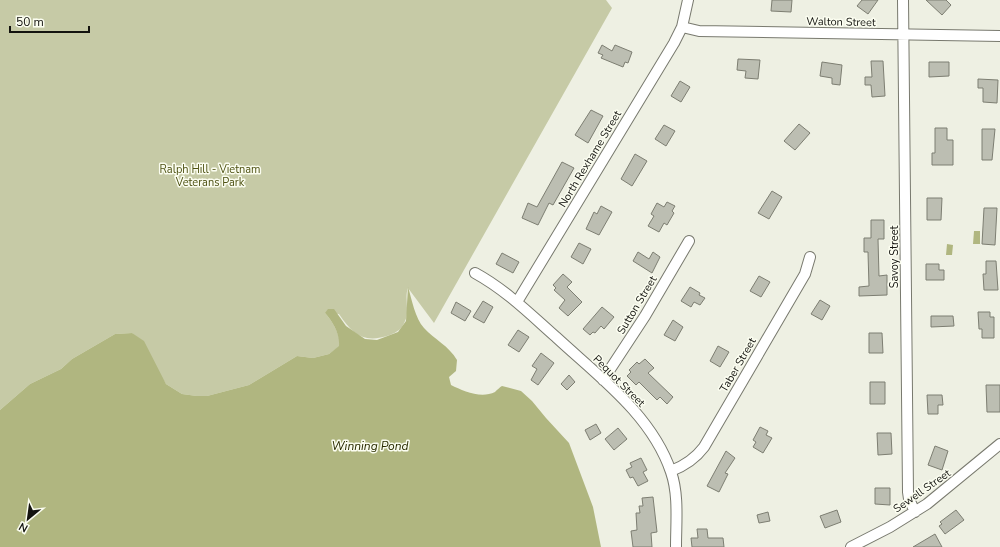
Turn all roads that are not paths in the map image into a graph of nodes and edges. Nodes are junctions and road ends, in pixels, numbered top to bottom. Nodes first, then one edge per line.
1 (688, 0) edge
2 (903, 0) edge
3 (682, 27) junction
4 (903, 35) junction
5 (1000, 36) edge
6 (689, 241) dead end
7 (810, 258) dead end
8 (475, 273) dead end
9 (518, 302) junction
10 (603, 380) junction
11 (1000, 444) edge
12 (671, 471) junction
13 (916, 512) junction
14 (676, 547) edge
15 (851, 547) edge

1 - 3 street, North Rexhame Street
2 - 4 street, Savoy Street
3 - 4 street, Walton Street
3 - 9 street, North Rexhame Street
4 - 5 street, Walton Street
4 - 13 street, Savoy Street
6 - 10 street, Sutton Street
7 - 12 street, Taber Street
8 - 9 street, Pequot Street
9 - 10 street, Pequot Street
10 - 12 street, Pequot Street
11 - 13 street, Sewell Street
12 - 14 street, Pequot Street
13 - 15 street, Sewell Street

